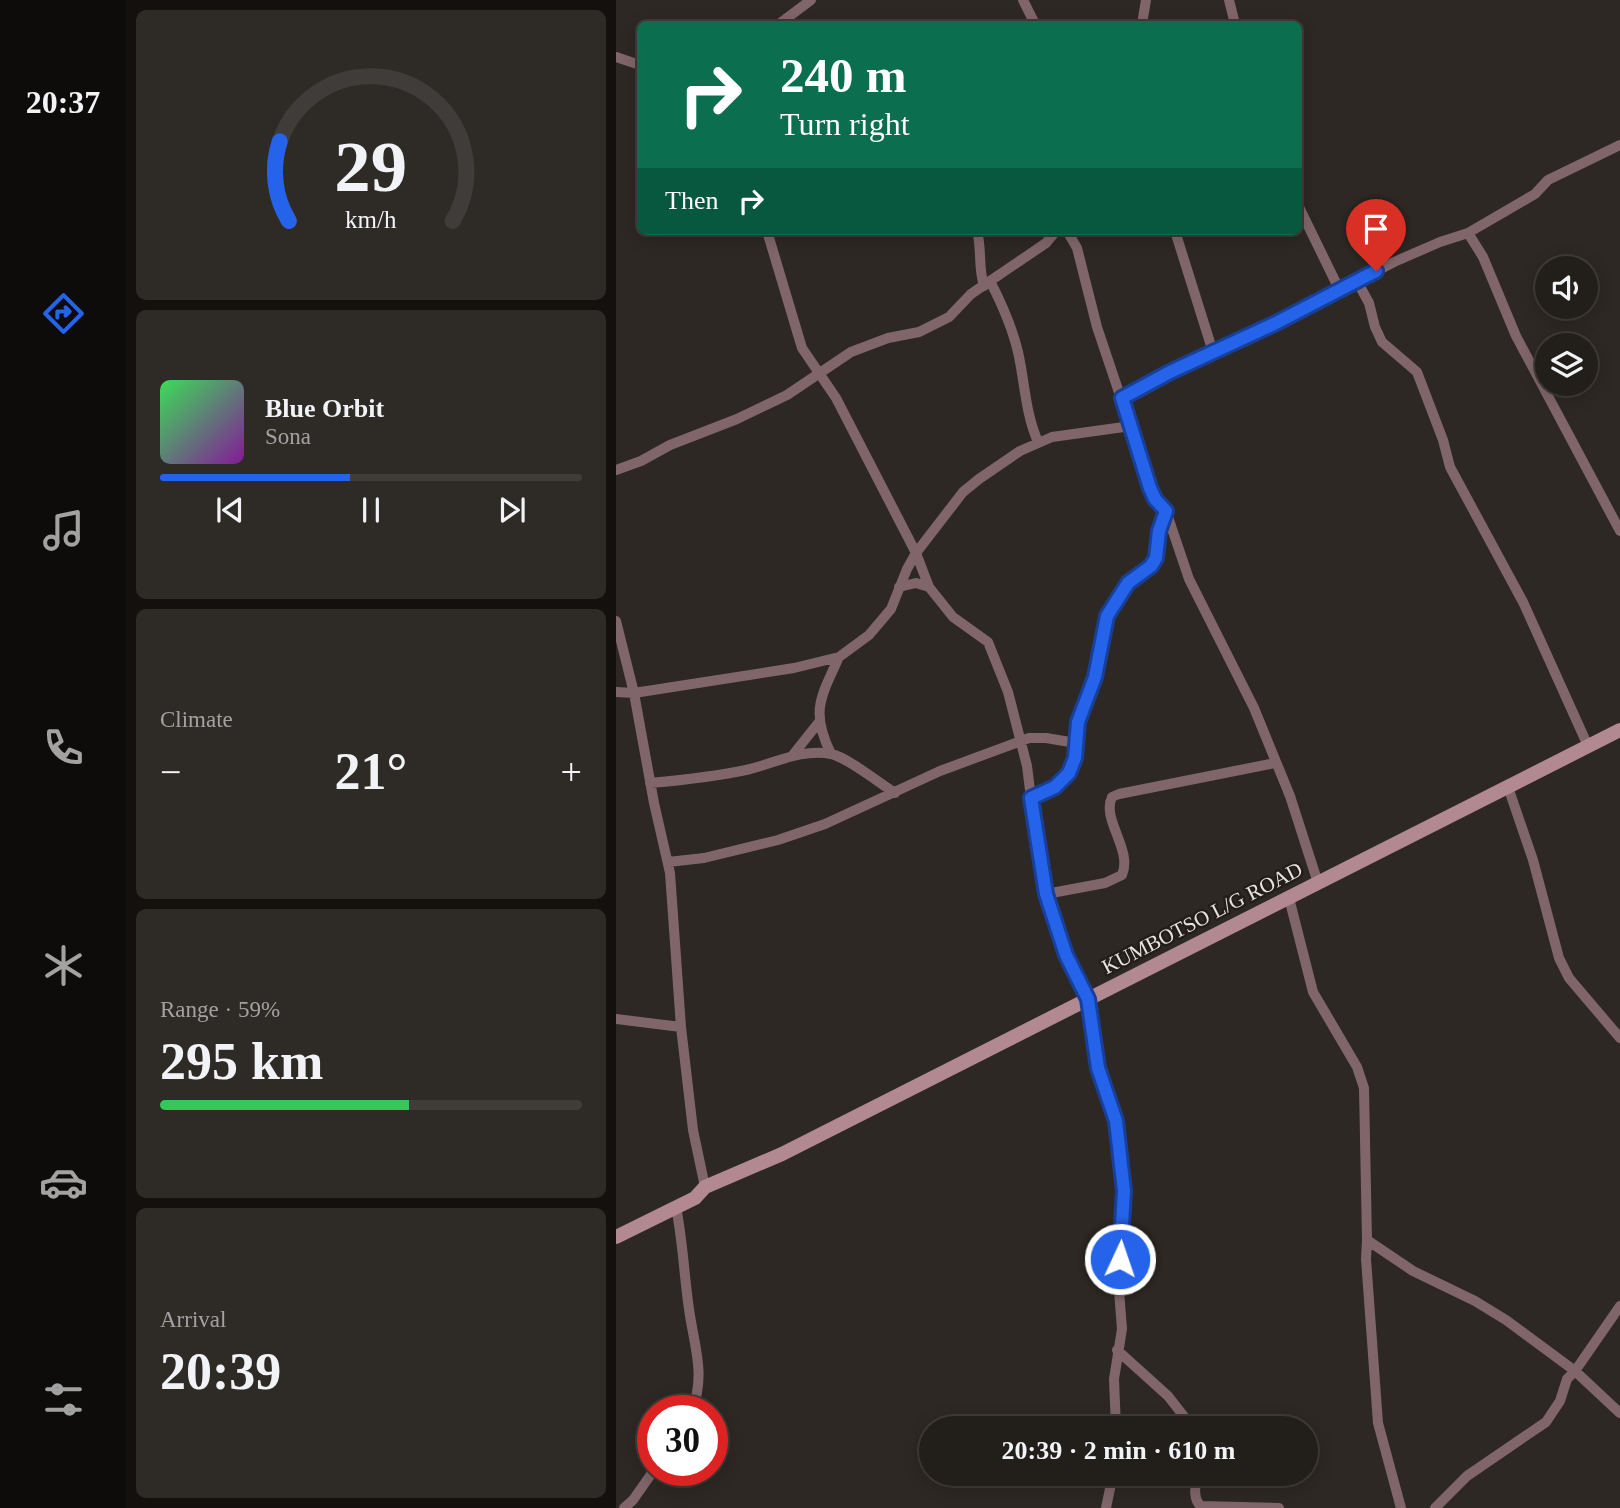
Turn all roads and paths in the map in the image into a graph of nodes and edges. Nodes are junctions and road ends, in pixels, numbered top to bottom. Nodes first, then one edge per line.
1 (811, 0) edge
2 (1023, 0) edge
3 (1146, 0) edge
4 (1229, 0) edge
5 (783, 21) edge
6 (1034, 21) edge
7 (1142, 21) edge
8 (1234, 21) edge
9 (619, 61) edge
10 (637, 64) edge
11 (1620, 145) edge
12 (1302, 213) edge
13 (1468, 233) junction
14 (767, 235) edge
15 (978, 235) edge
16 (1053, 235) edge
17 (1069, 235) edge
18 (1176, 235) edge
19 (1357, 281) junction
20 (987, 284) junction
21 (1339, 289) junction
22 (1213, 352) junction
23 (817, 373) junction
24 (1122, 398) junction
25 (1131, 426) junction
26 (1038, 442) junction
27 (616, 470) edge
28 (1166, 511) junction
29 (1620, 531) edge
30 (916, 553) junction
31 (899, 587) junction
32 (929, 587) junction
33 (616, 621) edge
34 (839, 657) junction
35 (616, 692) edge
36 (634, 692) junction
37 (819, 722) junction
38 (1620, 730) edge
39 (1021, 742) junction
40 (1076, 743) junction
41 (1588, 746) junction
42 (831, 754) junction
43 (792, 756) junction
44 (1275, 763) junction
45 (650, 783) junction
46 (1508, 787) junction
47 (895, 793) junction
48 (1031, 798) junction
49 (668, 862) junction
50 (1318, 883) junction
51 (1046, 894) junction
52 (1289, 898) junction
53 (1088, 999) junction
54 (616, 1019) edge
55 (681, 1027) junction
56 (1620, 1038) edge
57 (705, 1187) junction
58 (676, 1207) junction
59 (616, 1237) edge
60 (1367, 1240) junction
61 (1620, 1306) edge
62 (1117, 1350) junction
63 (1575, 1371) junction
64 (697, 1395) edge
65 (1620, 1413) edge
66 (1116, 1416) edge
67 (1184, 1416) edge
68 (643, 1486) edge
69 (1111, 1486) edge
70 (1195, 1486) edge
71 (624, 1508) edge
72 (1106, 1508) edge
73 (1279, 1508) edge
74 (1401, 1508) edge
75 (1436, 1508) edge

1 - 5 street
2 - 6 street
3 - 7 street
4 - 8 street
9 - 10 street
11 - 13 street
12 - 21 street
13 - 19 street
13 - 29 street
14 - 23 street
15 - 20 street
16 - 20 street
17 - 24 street
18 - 22 street
19 - 21 street
19 - 41 street
20 - 23 street
20 - 26 street
21 - 22 street
22 - 24 street
23 - 27 street
23 - 30 street
24 - 25 street
25 - 26 street
25 - 28 street
26 - 30 street
28 - 40 street
28 - 44 street
30 - 31 street
30 - 32 street
31 - 32 street
31 - 34 street
32 - 39 street
33 - 36 street
34 - 36 street
34 - 37 street
35 - 36 street
36 - 45 street
37 - 42 street
37 - 43 street
38 - 41 main road, KUMBOTSO L/G ROAD
39 - 40 street
39 - 47 street
39 - 48 street
40 - 48 street
41 - 46 main road, KUMBOTSO L/G ROAD
42 - 43 street
42 - 47 street
43 - 45 street
44 - 50 street
44 - 51 street
45 - 49 street
46 - 50 main road, KUMBOTSO L/G ROAD
46 - 56 street
47 - 49 street
48 - 51 street
49 - 55 street
50 - 52 main road, KUMBOTSO L/G ROAD
51 - 53 street
52 - 53 main road, KUMBOTSO L/G ROAD
52 - 60 street
53 - 57 main road, KUMBOTSO L/G ROAD
53 - 62 street
54 - 55 street
55 - 57 street
57 - 58 main road, KUMBOTSO L/G ROAD
58 - 59 main road, KUMBOTSO L/G ROAD
58 - 64 street
60 - 63 street
60 - 74 street
61 - 63 street
62 - 66 street
62 - 67 street
63 - 65 street
63 - 75 street
68 - 71 street
69 - 72 street
70 - 73 street

